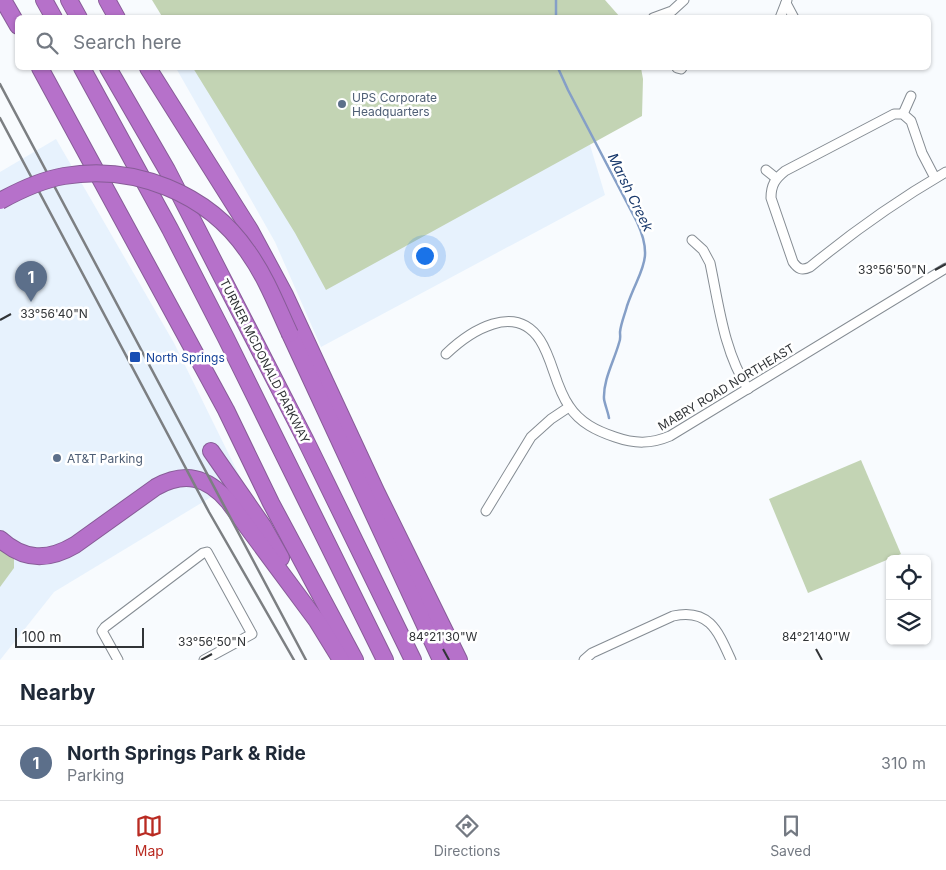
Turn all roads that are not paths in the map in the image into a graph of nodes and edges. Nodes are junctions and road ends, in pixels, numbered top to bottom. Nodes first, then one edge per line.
1 (3, 0) edge
2 (44, 0) edge
3 (69, 0) edge
4 (107, 0) edge
5 (684, 0) edge
6 (786, 2) edge
7 (674, 14) edge
8 (52, 15) edge
9 (77, 15) edge
10 (115, 15) edge
11 (781, 15) edge
12 (792, 15) edge
13 (15, 21) edge
14 (41, 70) edge
15 (83, 70) edge
16 (109, 70) edge
17 (149, 70) edge
18 (911, 96) dead end
19 (903, 114) junction
20 (766, 170) dead end
21 (946, 172) edge
22 (776, 178) junction
23 (935, 178) junction
24 (0, 201) edge
25 (692, 240) dead end
26 (946, 268) edge
27 (446, 354) dead end
28 (748, 389) junction
29 (569, 407) junction
30 (211, 451) dead end
31 (486, 511) dead end
32 (0, 539) edge
33 (317, 621) junction
34 (118, 660) edge
35 (204, 660) edge
36 (341, 660) edge
37 (354, 660) edge
38 (386, 660) edge
39 (413, 660) edge
40 (441, 660) edge
41 (459, 660) edge
42 (584, 660) edge
43 (731, 660) edge

1 - 13 highway
2 - 8 highway
3 - 9 highway
4 - 10 highway
5 - 7 street
6 - 11 street
6 - 12 street
14 - 37 highway
15 - 38 highway, TURNER MCDONALD PARKWAY
16 - 39 highway, TURNER MCDONALD PARKWAY
17 - 41 highway
18 - 19 street
19 - 22 street
19 - 23 street
20 - 22 street
21 - 23 street
22 - 23 street
24 - 40 highway, bridge
25 - 28 street
26 - 28 street, MABRY ROAD NORTHEAST
27 - 29 street, MABRY ROAD NORTHEAST
28 - 29 street, MABRY ROAD NORTHEAST
29 - 31 street
30 - 33 highway
32 - 33 highway
33 - 36 highway
34 - 35 street
42 - 43 street

